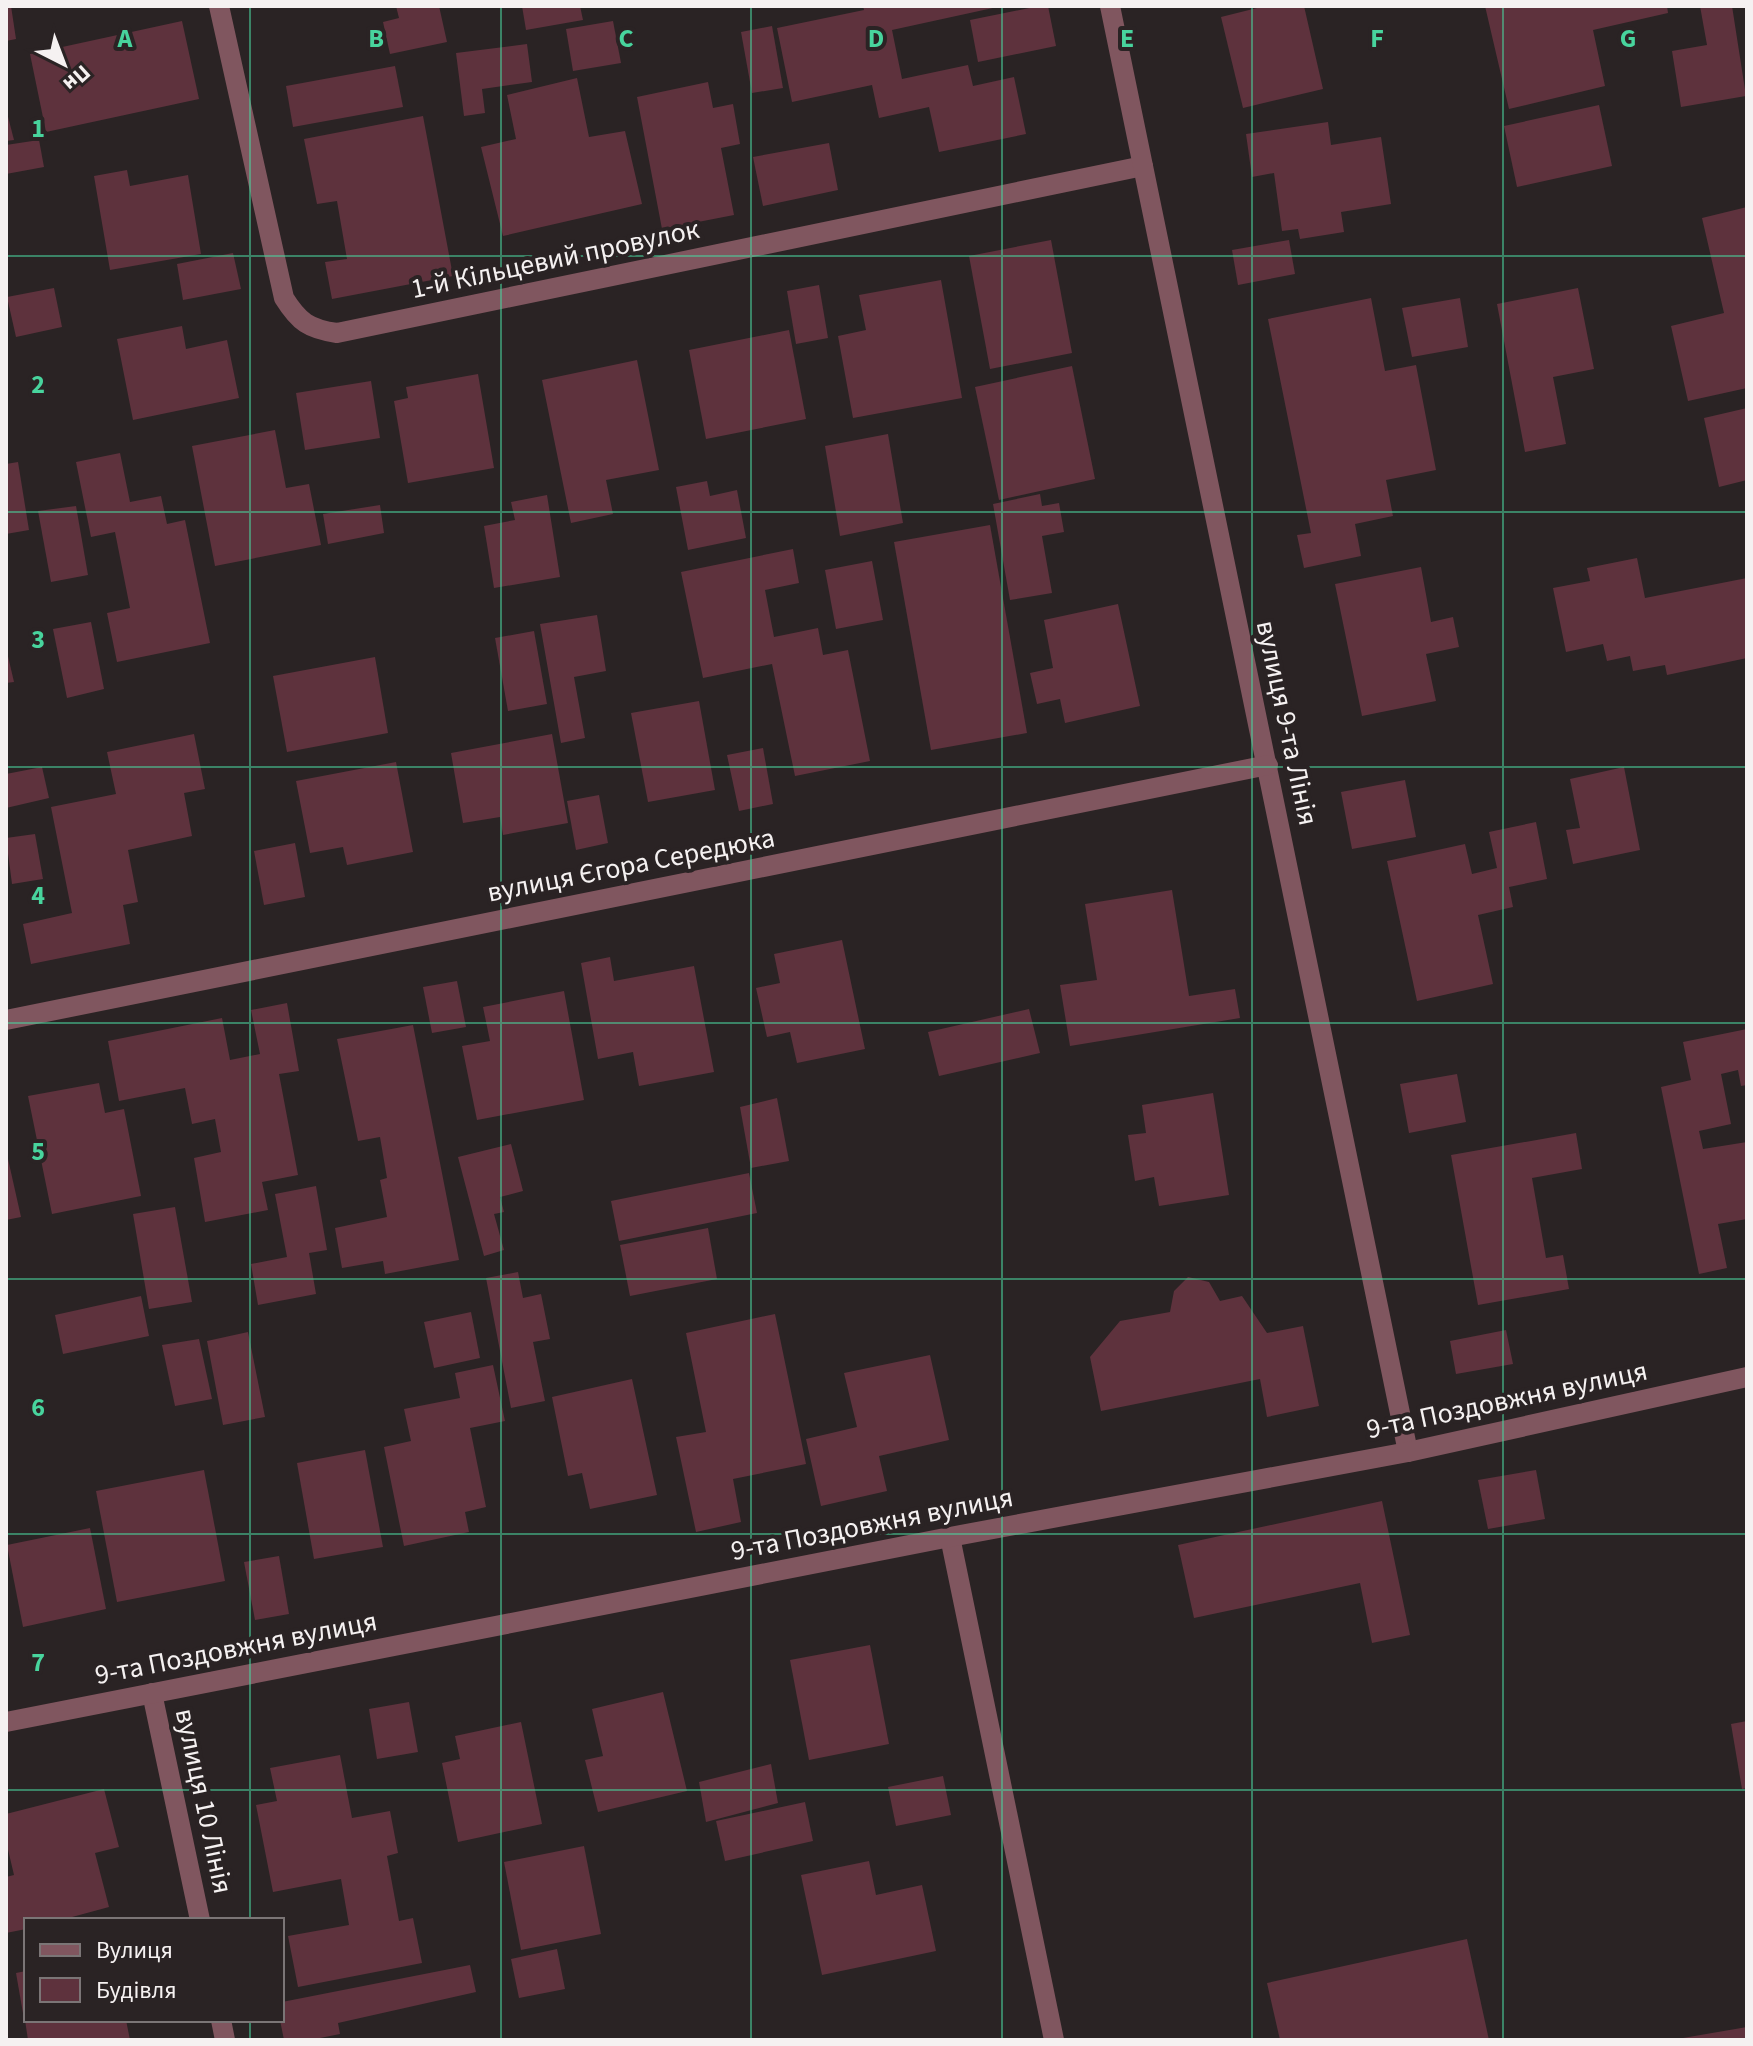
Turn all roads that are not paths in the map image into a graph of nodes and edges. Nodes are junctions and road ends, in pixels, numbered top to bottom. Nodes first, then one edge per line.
1 (219, 6) edge
2 (1110, 6) edge
3 (1143, 166) junction
4 (1268, 765) junction
5 (6, 1020) edge
6 (1747, 1377) edge
7 (1408, 1452) junction
8 (950, 1537) junction
9 (152, 1693) junction
10 (6, 1722) edge
11 (200, 1918) edge
12 (1054, 2040) edge

1 - 3 street, 1-й Кільцевий провулок
2 - 3 street, вулиця 9-та Лінія
3 - 4 street, вулиця 9-та Лінія
4 - 5 street, вулиця Єгора Середюка
4 - 7 street, вулиця 9-та Лінія
6 - 7 street, 9-та Поздовжня вулиця
7 - 8 street, 9-та Поздовжня вулиця
8 - 9 street, 9-та Поздовжня вулиця
8 - 12 street
9 - 10 street, 9-та Поздовжня вулиця
9 - 11 street, вулиця 10 Лінія

